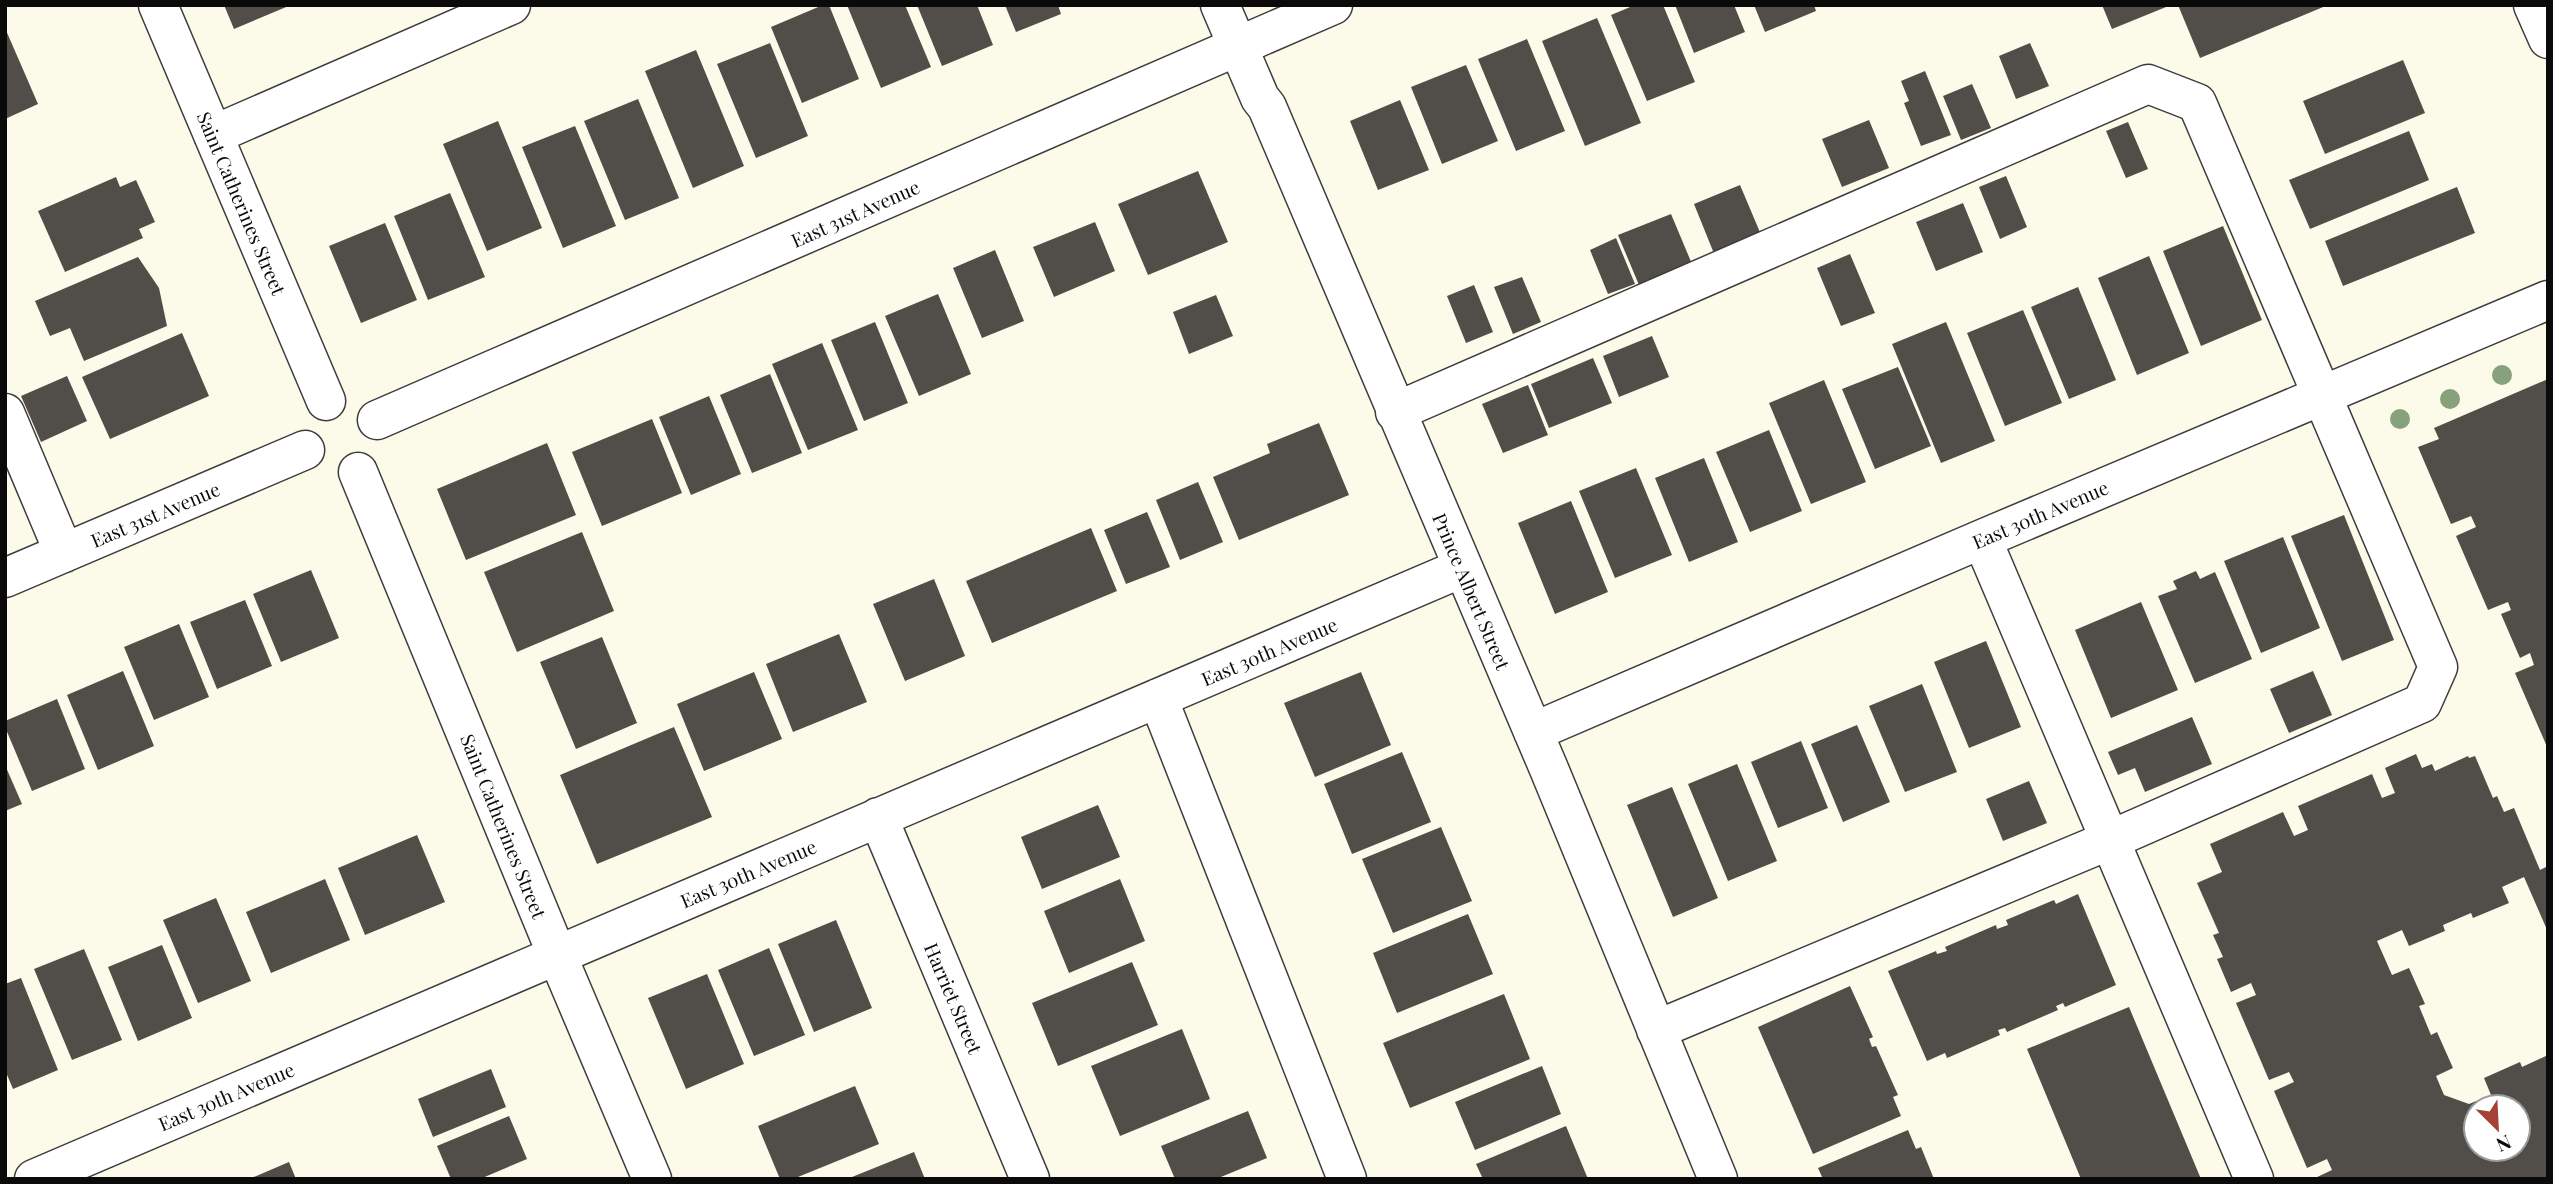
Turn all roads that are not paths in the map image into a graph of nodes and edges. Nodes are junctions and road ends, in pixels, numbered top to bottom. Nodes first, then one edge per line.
1 (158, 5) edge
2 (510, 5) edge
3 (1220, 5) edge
4 (1334, 5) edge
5 (2533, 5) edge
6 (2548, 39) edge
7 (1237, 47) junction
8 (214, 135) junction
9 (2548, 300) edge
10 (2322, 395) junction
11 (326, 401) junction
12 (1395, 412) junction
13 (5, 413) edge
14 (377, 420) junction
15 (305, 450) junction
16 (358, 472) junction
17 (1982, 539) junction
18 (64, 553) junction
19 (1462, 568) junction
20 (5, 578) edge
21 (1158, 698) junction
22 (1533, 733) junction
23 (878, 817) junction
24 (2110, 840) junction
25 (557, 954) junction
26 (1656, 1030) junction
27 (34, 1179) edge
28 (652, 1179) edge
29 (1030, 1179) edge
30 (1347, 1179) edge
31 (1718, 1179) edge
32 (2254, 1179) edge

1 - 8 street, Saint Catherines Street
2 - 8 street
3 - 7 street, Prince Albert Street
4 - 7 street, East 31st Avenue
5 - 6 street
7 - 12 street, Prince Albert Street
7 - 14 street, East 31st Avenue
8 - 11 street, Saint Catherines Street
9 - 10 street, East 30th Avenue
10 - 12 street
10 - 17 street, East 30th Avenue
10 - 24 street
11 - 14 street
11 - 15 street
12 - 19 street, Prince Albert Street
13 - 18 street
14 - 16 street
15 - 16 street
15 - 18 street, East 31st Avenue
16 - 25 street, Saint Catherines Street
17 - 22 street, East 30th Avenue
17 - 24 street
18 - 20 street, East 31st Avenue
19 - 21 street, East 30th Avenue
19 - 22 street, Prince Albert Street
21 - 23 street, East 30th Avenue
21 - 30 street
22 - 26 street, Prince Albert Street
23 - 25 street, East 30th Avenue
23 - 29 street, Harriet Street
24 - 26 street
24 - 32 street
25 - 27 street, East 30th Avenue
25 - 28 street, Saint Catherines Street
26 - 31 street, Prince Albert Street

